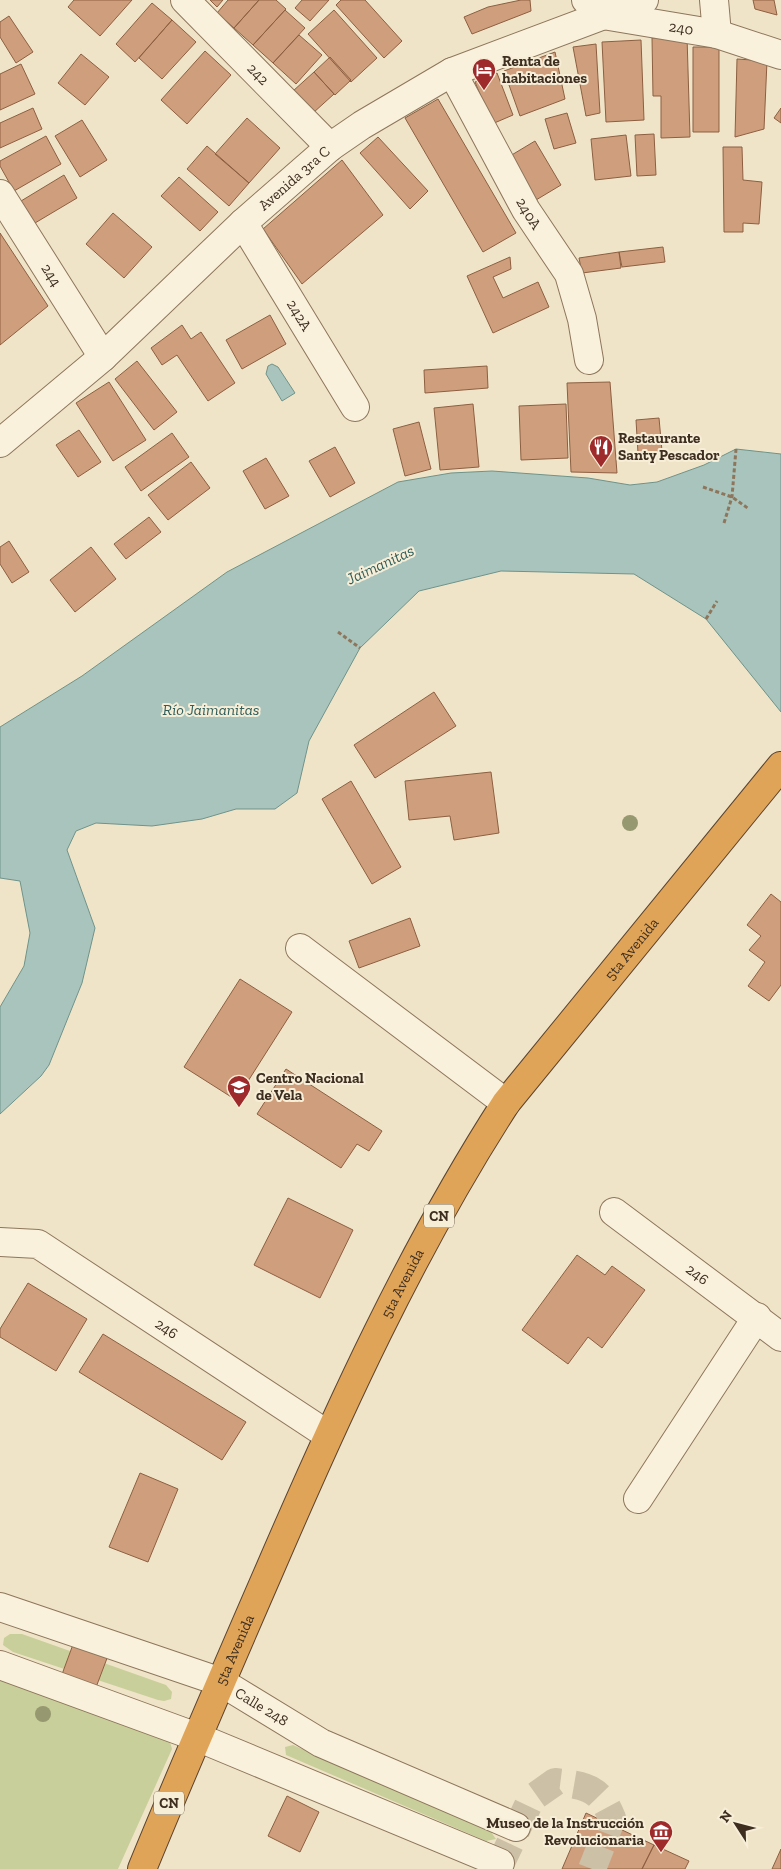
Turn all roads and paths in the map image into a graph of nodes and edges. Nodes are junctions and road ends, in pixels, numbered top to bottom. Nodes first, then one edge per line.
1 (185, 0) edge
2 (644, 0) edge
3 (714, 0) edge
4 (595, 7) edge
5 (717, 34) junction
6 (781, 55) edge
7 (452, 72) junction
8 (330, 148) junction
9 (0, 194) edge
10 (243, 222) junction
11 (103, 357) junction
12 (588, 360) dead end
13 (356, 407) dead end
14 (0, 443) edge
15 (736, 449) dead end
16 (703, 487) dead end
17 (732, 497) junction
18 (749, 509) dead end
19 (724, 523) dead end
20 (717, 601) dead end
21 (706, 619) dead end
22 (338, 632) dead end
23 (360, 648) dead end
24 (781, 766) edge
25 (300, 948) dead end
26 (506, 1103) junction
27 (614, 1212) dead end
28 (0, 1242) edge
29 (757, 1317) junction
30 (781, 1337) edge
31 (328, 1435) junction
32 (638, 1499) dead end
33 (0, 1607) edge
34 (0, 1665) edge
35 (221, 1682) junction
36 (197, 1736) junction
37 (516, 1827) dead end
38 (500, 1864) dead end
39 (142, 1869) edge

1 - 8 street, 242
2 - 4 street, Avenida 3ra C
3 - 5 street
4 - 5 street, 240
4 - 7 street, Avenida 3ra C
5 - 6 street, 240
7 - 8 street, Avenida 3ra C
7 - 12 street, 240A
8 - 10 street, Avenida 3ra C
9 - 11 street, 244
10 - 11 street, Avenida 3ra C
10 - 13 street, 242A
11 - 14 street, Avenida 3ra C
15 - 17 path
16 - 17 path
17 - 18 path
17 - 19 path
20 - 21 path
22 - 23 path
24 - 26 highway, 5ta Avenida / CN
25 - 26 street
26 - 31 highway, 5ta Avenida / CN
27 - 29 street, 246
28 - 31 street, 246
29 - 30 street, 246
29 - 32 street
31 - 35 highway, 5ta Avenida / CN
33 - 35 street, Calle 248
34 - 36 street
35 - 36 highway, 5ta Avenida / CN
35 - 37 street, Calle 248
36 - 38 street
36 - 39 highway, 5ta Avenida / CN

